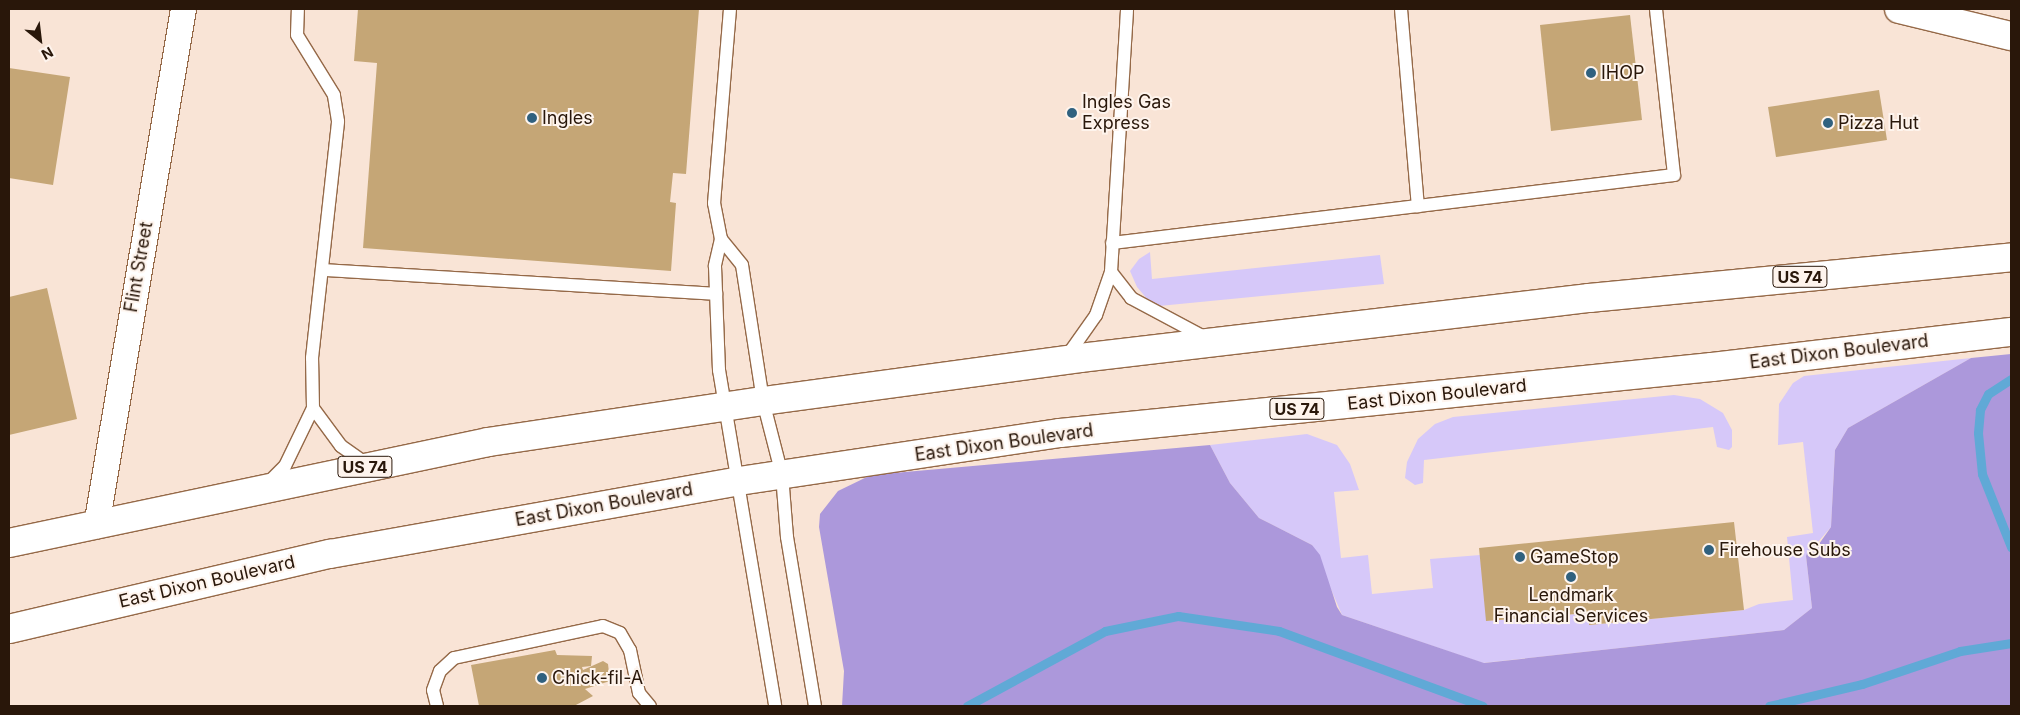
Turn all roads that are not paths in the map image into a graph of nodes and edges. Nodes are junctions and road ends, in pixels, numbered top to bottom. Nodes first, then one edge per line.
1 (183, 9) edge
2 (298, 9) edge
3 (730, 9) edge
4 (1127, 9) edge
5 (1402, 9) edge
6 (1656, 9) edge
7 (1899, 9) edge
8 (2011, 36) edge
9 (1418, 206) junction
10 (721, 239) junction
11 (1112, 243) junction
12 (2011, 257) edge
13 (324, 270) junction
14 (1111, 272) junction
15 (716, 294) junction
16 (2011, 332) edge
17 (1216, 343) junction
18 (1064, 360) junction
19 (763, 400) junction
20 (724, 406) junction
21 (313, 408) junction
22 (372, 466) junction
23 (782, 475) junction
24 (739, 481) junction
25 (263, 488) junction
26 (96, 526) junction
27 (9, 543) edge
28 (53, 618) junction
29 (9, 629) edge
30 (9, 633) edge
31 (437, 706) edge
32 (650, 706) edge
33 (775, 706) edge
34 (815, 706) edge

1 - 26 street, Flint Street
2 - 13 lane
3 - 10 lane
4 - 11 lane
5 - 9 lane
6 - 9 lane
7 - 8 main road
9 - 11 lane
10 - 15 lane
10 - 19 lane
11 - 14 lane
12 - 17 main road, US 74
13 - 15 lane
13 - 21 lane
14 - 17 lane
14 - 18 lane
15 - 20 lane
16 - 23 main road, East Dixon Boulevard / US 74
17 - 18 main road, US 74
18 - 19 main road, US 74
19 - 20 main road, US 74
19 - 23 lane
20 - 22 main road, US 74
20 - 24 lane
21 - 22 lane
21 - 25 lane
22 - 25 main road, US 74
23 - 24 main road, East Dixon Boulevard / US 74
23 - 34 lane
24 - 28 main road, East Dixon Boulevard / US 74
24 - 33 lane
25 - 26 main road, US 74
26 - 27 main road, US 74
28 - 29 main road, East Dixon Boulevard / US 74
28 - 30 main road
31 - 32 lane

